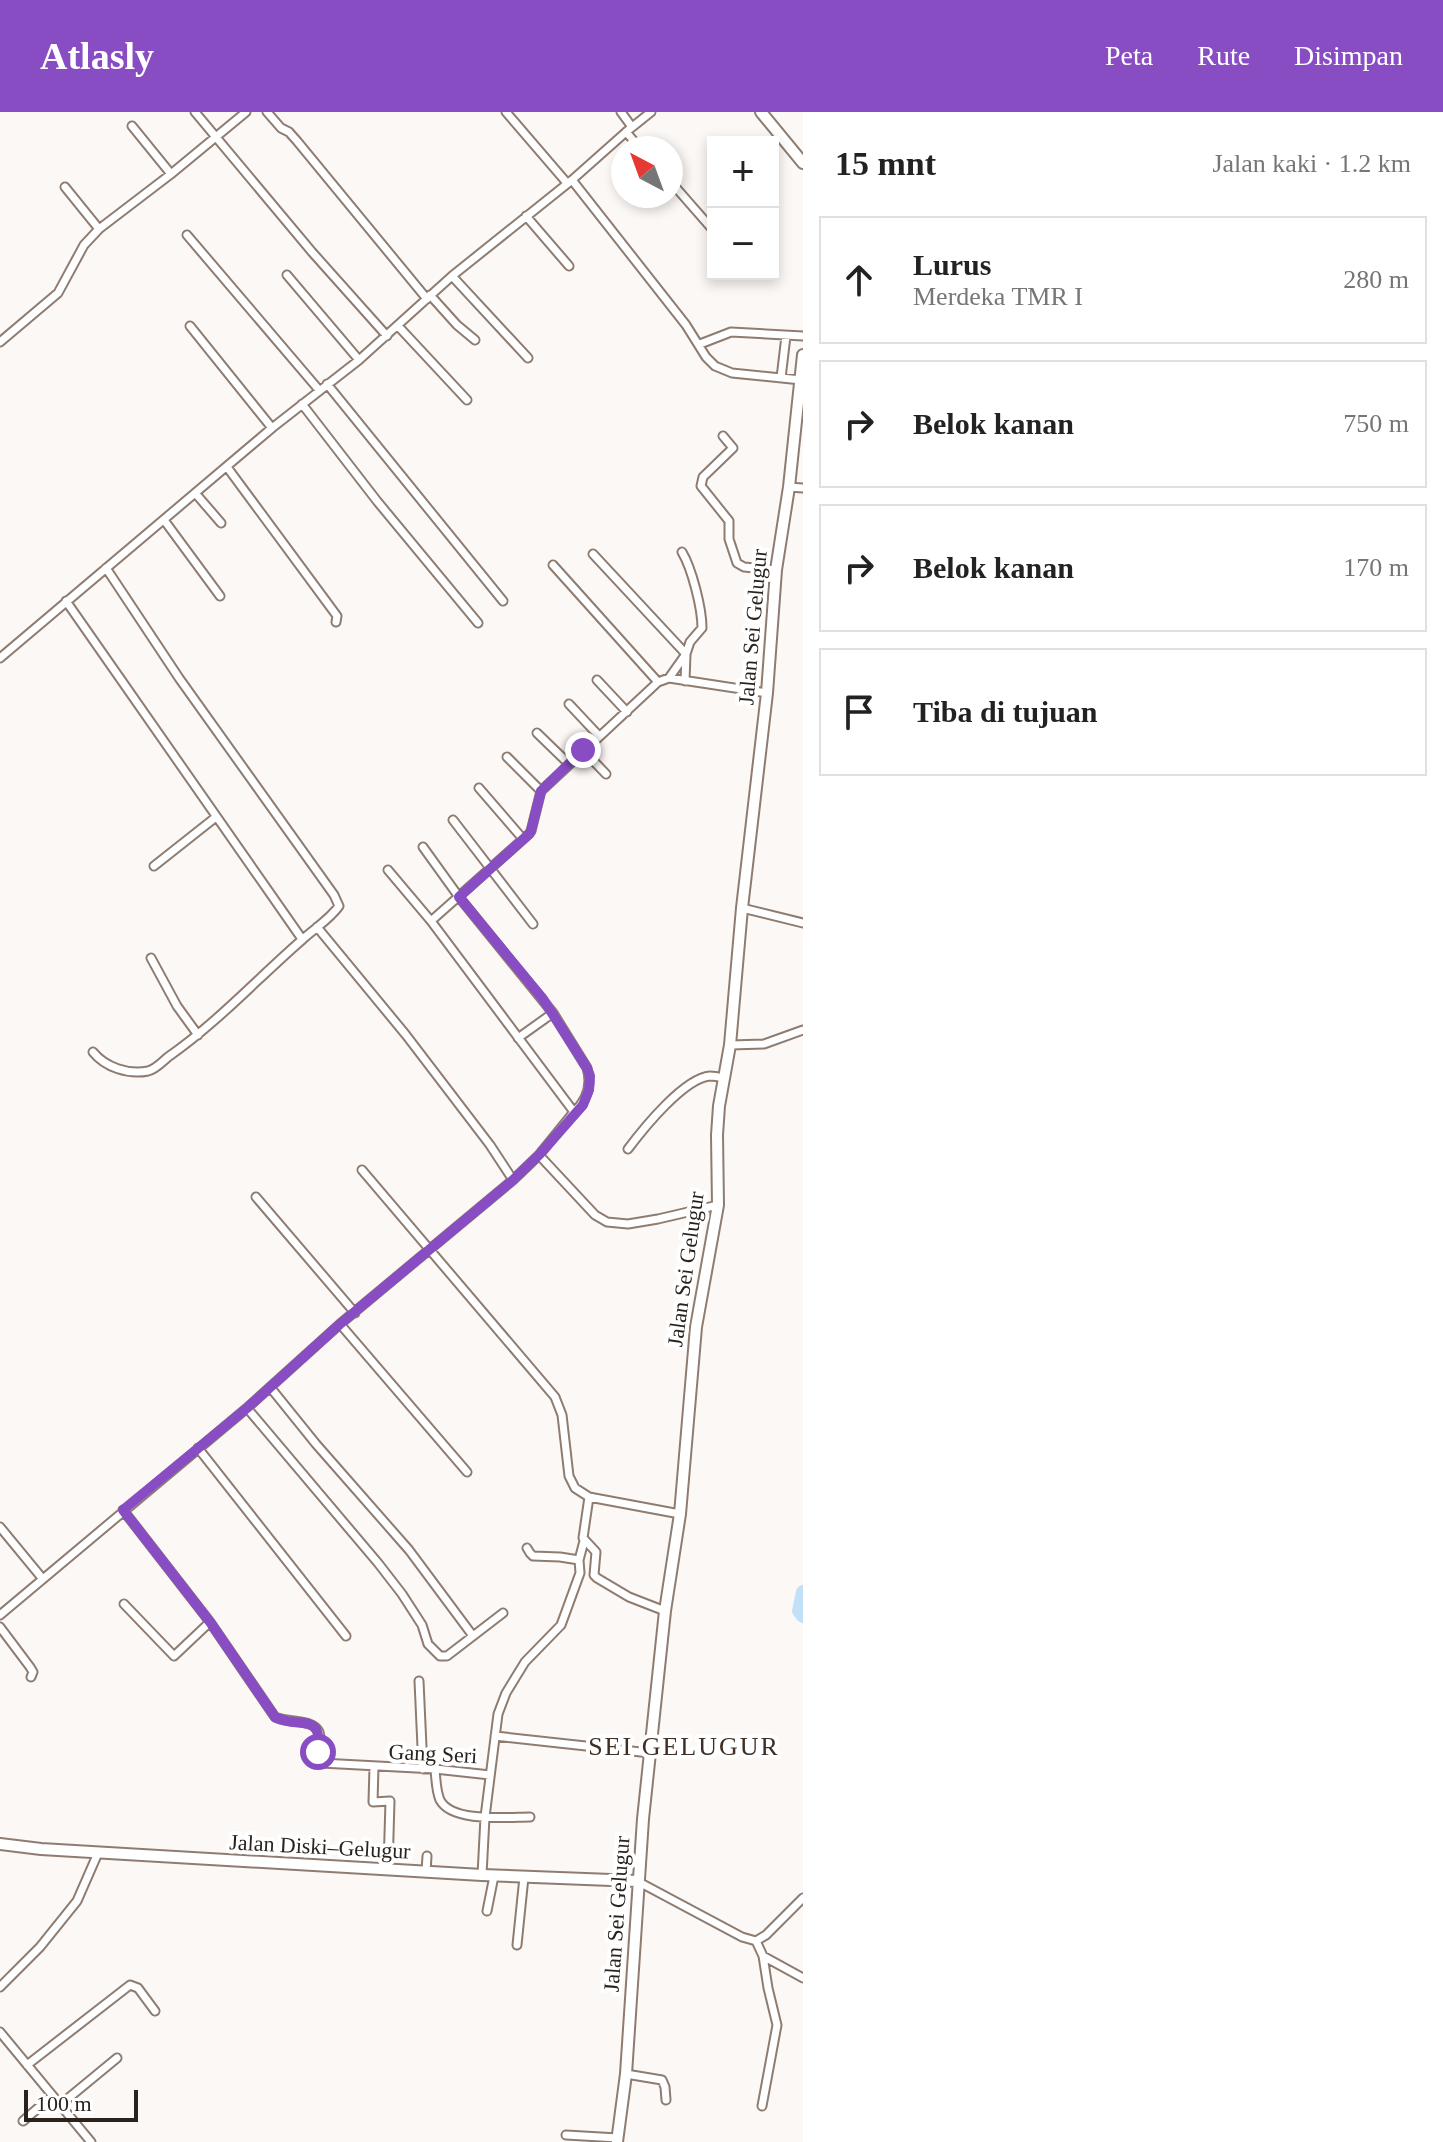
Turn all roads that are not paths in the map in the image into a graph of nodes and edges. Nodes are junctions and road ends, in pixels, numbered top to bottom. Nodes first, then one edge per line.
1 (195, 112) edge
2 (246, 112) edge
3 (267, 112) edge
4 (506, 112) edge
5 (621, 112) edge
6 (651, 112) edge
7 (761, 112) edge
8 (132, 126) dead end
9 (629, 129) junction
10 (633, 136) edge
11 (217, 137) junction
12 (803, 163) edge
13 (171, 174) junction
14 (570, 182) junction
15 (65, 187) dead end
16 (683, 196) edge
17 (526, 216) junction
18 (707, 223) edge
19 (99, 229) junction
20 (187, 235) dead end
21 (569, 266) dead end
22 (287, 275) dead end
23 (452, 276) junction
24 (428, 297) junction
25 (190, 326) dead end
26 (398, 326) junction
27 (387, 336) junction
28 (786, 336) junction
29 (803, 336) edge
30 (475, 340) dead end
31 (0, 342) edge
32 (700, 344) junction
33 (803, 355) edge
34 (528, 358) dead end
35 (359, 360) junction
36 (781, 378) junction
37 (801, 380) junction
38 (327, 384) junction
39 (319, 390) junction
40 (800, 399) edge
41 (467, 400) dead end
42 (302, 404) junction
43 (272, 428) junction
44 (723, 436) dead end
45 (227, 467) junction
46 (789, 487) junction
47 (803, 488) edge
48 (196, 494) junction
49 (164, 520) junction
50 (221, 523) dead end
51 (682, 552) dead end
52 (593, 554) dead end
53 (553, 565) dead end
54 (106, 568) junction
55 (776, 570) junction
56 (220, 596) dead end
57 (66, 601) junction
58 (503, 601) dead end
59 (336, 622) dead end
60 (478, 623) dead end
61 (686, 654) junction
62 (0, 658) edge
63 (669, 678) junction
64 (597, 680) dead end
65 (685, 681) junction
66 (658, 682) junction
67 (767, 693) junction
68 (569, 704) dead end
69 (627, 712) junction
70 (537, 733) dead end
71 (599, 736) junction
72 (583, 750) junction
73 (507, 757) dead end
74 (569, 764) junction
75 (606, 774) dead end
76 (479, 788) dead end
77 (541, 791) junction
78 (216, 817) junction
79 (453, 820) dead end
80 (523, 839) junction
81 (423, 847) dead end
82 (154, 866) dead end
83 (492, 868) junction
84 (388, 870) dead end
85 (459, 897) junction
86 (742, 908) junction
87 (431, 921) junction
88 (803, 923) edge
89 (533, 924) dead end
90 (317, 927) junction
91 (302, 939) junction
92 (151, 958) dead end
93 (553, 1013) junction
94 (803, 1030) edge
95 (198, 1035) junction
96 (518, 1038) junction
97 (730, 1045) junction
98 (93, 1052) dead end
99 (723, 1078) junction
100 (574, 1112) junction
101 (628, 1149) dead end
102 (539, 1155) junction
103 (362, 1170) dead end
104 (513, 1180) junction
105 (256, 1197) dead end
106 (718, 1205) junction
107 (431, 1249) junction
108 (355, 1313) junction
109 (340, 1324) junction
110 (270, 1387) junction
111 (247, 1408) junction
112 (198, 1448) junction
113 (467, 1472) dead end
114 (589, 1497) junction
115 (123, 1510) junction
116 (680, 1514) junction
117 (0, 1527) edge
118 (584, 1541) junction
119 (527, 1548) dead end
120 (579, 1560) junction
121 (42, 1578) junction
122 (124, 1604) dead end
123 (665, 1611) junction
124 (503, 1613) dead end
125 (0, 1615) edge
126 (210, 1622) junction
127 (0, 1627) edge
128 (346, 1636) dead end
129 (473, 1636) junction
130 (31, 1677) dead end
131 (419, 1681) dead end
132 (495, 1736) junction
133 (650, 1753) junction
134 (374, 1767) junction
135 (423, 1769) junction
136 (435, 1769) junction
137 (490, 1775) junction
138 (485, 1817) junction
139 (530, 1817) dead end
140 (0, 1844) edge
141 (98, 1853) junction
142 (427, 1856) dead end
143 (388, 1869) junction
144 (426, 1872) junction
145 (488, 1876) junction
146 (524, 1877) junction
147 (637, 1881) junction
148 (803, 1898) edge
149 (487, 1911) dead end
150 (756, 1941) junction
151 (517, 1945) dead end
152 (763, 1956) junction
153 (803, 1978) edge
154 (0, 1987) edge
155 (155, 2011) dead end
156 (0, 2032) edge
157 (117, 2058) dead end
158 (27, 2065) junction
159 (626, 2074) junction
160 (52, 2096) junction
161 (666, 2100) dead end
162 (60, 2105) junction
163 (762, 2106) dead end
164 (23, 2121) dead end
165 (566, 2135) dead end
166 (88, 2139) edge
167 (618, 2140) edge
168 (78, 2142) edge

1 - 11 street
2 - 11 street
3 - 24 street
4 - 14 street
5 - 9 street
6 - 9 street
7 - 12 main road
8 - 13 street
9 - 10 street
9 - 14 street
11 - 13 street
11 - 27 street
13 - 19 street
14 - 17 street
14 - 32 street
15 - 19 street
16 - 18 street
17 - 21 street
17 - 23 street
19 - 31 street
20 - 39 street
22 - 35 street
23 - 24 street
23 - 34 street
24 - 26 street
24 - 30 street
25 - 43 street
26 - 27 street
26 - 41 street
27 - 35 street
28 - 29 street
28 - 32 street
28 - 36 street
32 - 36 street
33 - 37 main road, Jalan Sei Gelugur
35 - 38 street
36 - 37 street
37 - 40 main road, Jalan Sei Gelugur
38 - 39 street
38 - 58 street
39 - 42 street
40 - 46 main road, Jalan Sei Gelugur
42 - 43 street
42 - 60 street
43 - 45 street
44 - 55 street
45 - 48 street
45 - 59 street
46 - 47 street
46 - 55 main road, Jalan Sei Gelugur
48 - 49 street
48 - 50 street
49 - 54 street
49 - 56 street
51 - 61 street
52 - 61 street
53 - 66 street
54 - 57 street
54 - 90 street
55 - 67 main road, Jalan Sei Gelugur
57 - 62 street
57 - 78 street
61 - 63 street
61 - 65 street
63 - 65 street
63 - 66 street
64 - 69 street
65 - 67 street
66 - 69 street
67 - 86 main road, Jalan Sei Gelugur
68 - 71 street
69 - 71 street
70 - 74 street
71 - 72 street
72 - 74 street
72 - 75 street
73 - 77 street
74 - 77 street
76 - 80 street
77 - 80 street
78 - 82 street
78 - 91 street
79 - 83 street
80 - 83 street
81 - 85 street
83 - 85 street
83 - 89 street
84 - 87 street
85 - 87 street
85 - 93 street
86 - 88 street
86 - 97 main road, Jalan Sei Gelugur
87 - 96 street
90 - 91 street
90 - 104 street
91 - 95 street
92 - 95 street
93 - 96 street
93 - 100 street
94 - 97 street
95 - 98 street
96 - 100 street
97 - 99 main road, Jalan Sei Gelugur
99 - 101 street
99 - 106 main road, Jalan Sei Gelugur
100 - 102 street
102 - 104 street
102 - 106 street
103 - 107 street
104 - 107 street
105 - 108 street
106 - 116 main road, Jalan Sei Gelugur
107 - 108 street
107 - 114 street
108 - 109 street
109 - 110 street
109 - 113 street
110 - 111 street
110 - 129 street
111 - 112 street
111 - 129 street
112 - 115 street
112 - 128 street
114 - 116 street
114 - 118 street
115 - 121 street
115 - 126 street
116 - 123 main road, Jalan Sei Gelugur
117 - 121 street
118 - 120 street
118 - 123 street
119 - 120 street
120 - 132 street
121 - 125 street
122 - 126 street
123 - 133 main road, Jalan Sei Gelugur
124 - 129 street
126 - 134 street, Gang Seri
127 - 130 street
131 - 135 street
132 - 133 street
132 - 137 street
133 - 147 main road, Jalan Sei Gelugur
134 - 135 street, Gang Seri
134 - 143 street
135 - 136 street, Gang Seri
136 - 137 street, Gang Seri
136 - 138 street
137 - 138 street, Gang Seri
138 - 139 street
138 - 145 street, Gang Seri
140 - 141 main road, Jalan Diski–Gelugur
141 - 143 main road, Jalan Diski–Gelugur
141 - 154 street
142 - 144 street
143 - 144 main road, Jalan Diski–Gelugur
144 - 145 main road, Jalan Diski–Gelugur
145 - 146 main road, Jalan Diski–Gelugur
145 - 149 street, Gang Seri
146 - 147 main road, Jalan Diski–Gelugur
146 - 151 street
147 - 150 street
147 - 159 main road, Jalan Sei Gelugur
148 - 150 street
150 - 152 street
152 - 153 street
152 - 163 street
155 - 158 street
156 - 158 street
157 - 162 street
158 - 160 street
159 - 161 street
159 - 167 main road, Jalan Sei Gelugur
160 - 162 street
160 - 164 street
162 - 166 street
165 - 167 street
166 - 168 street

